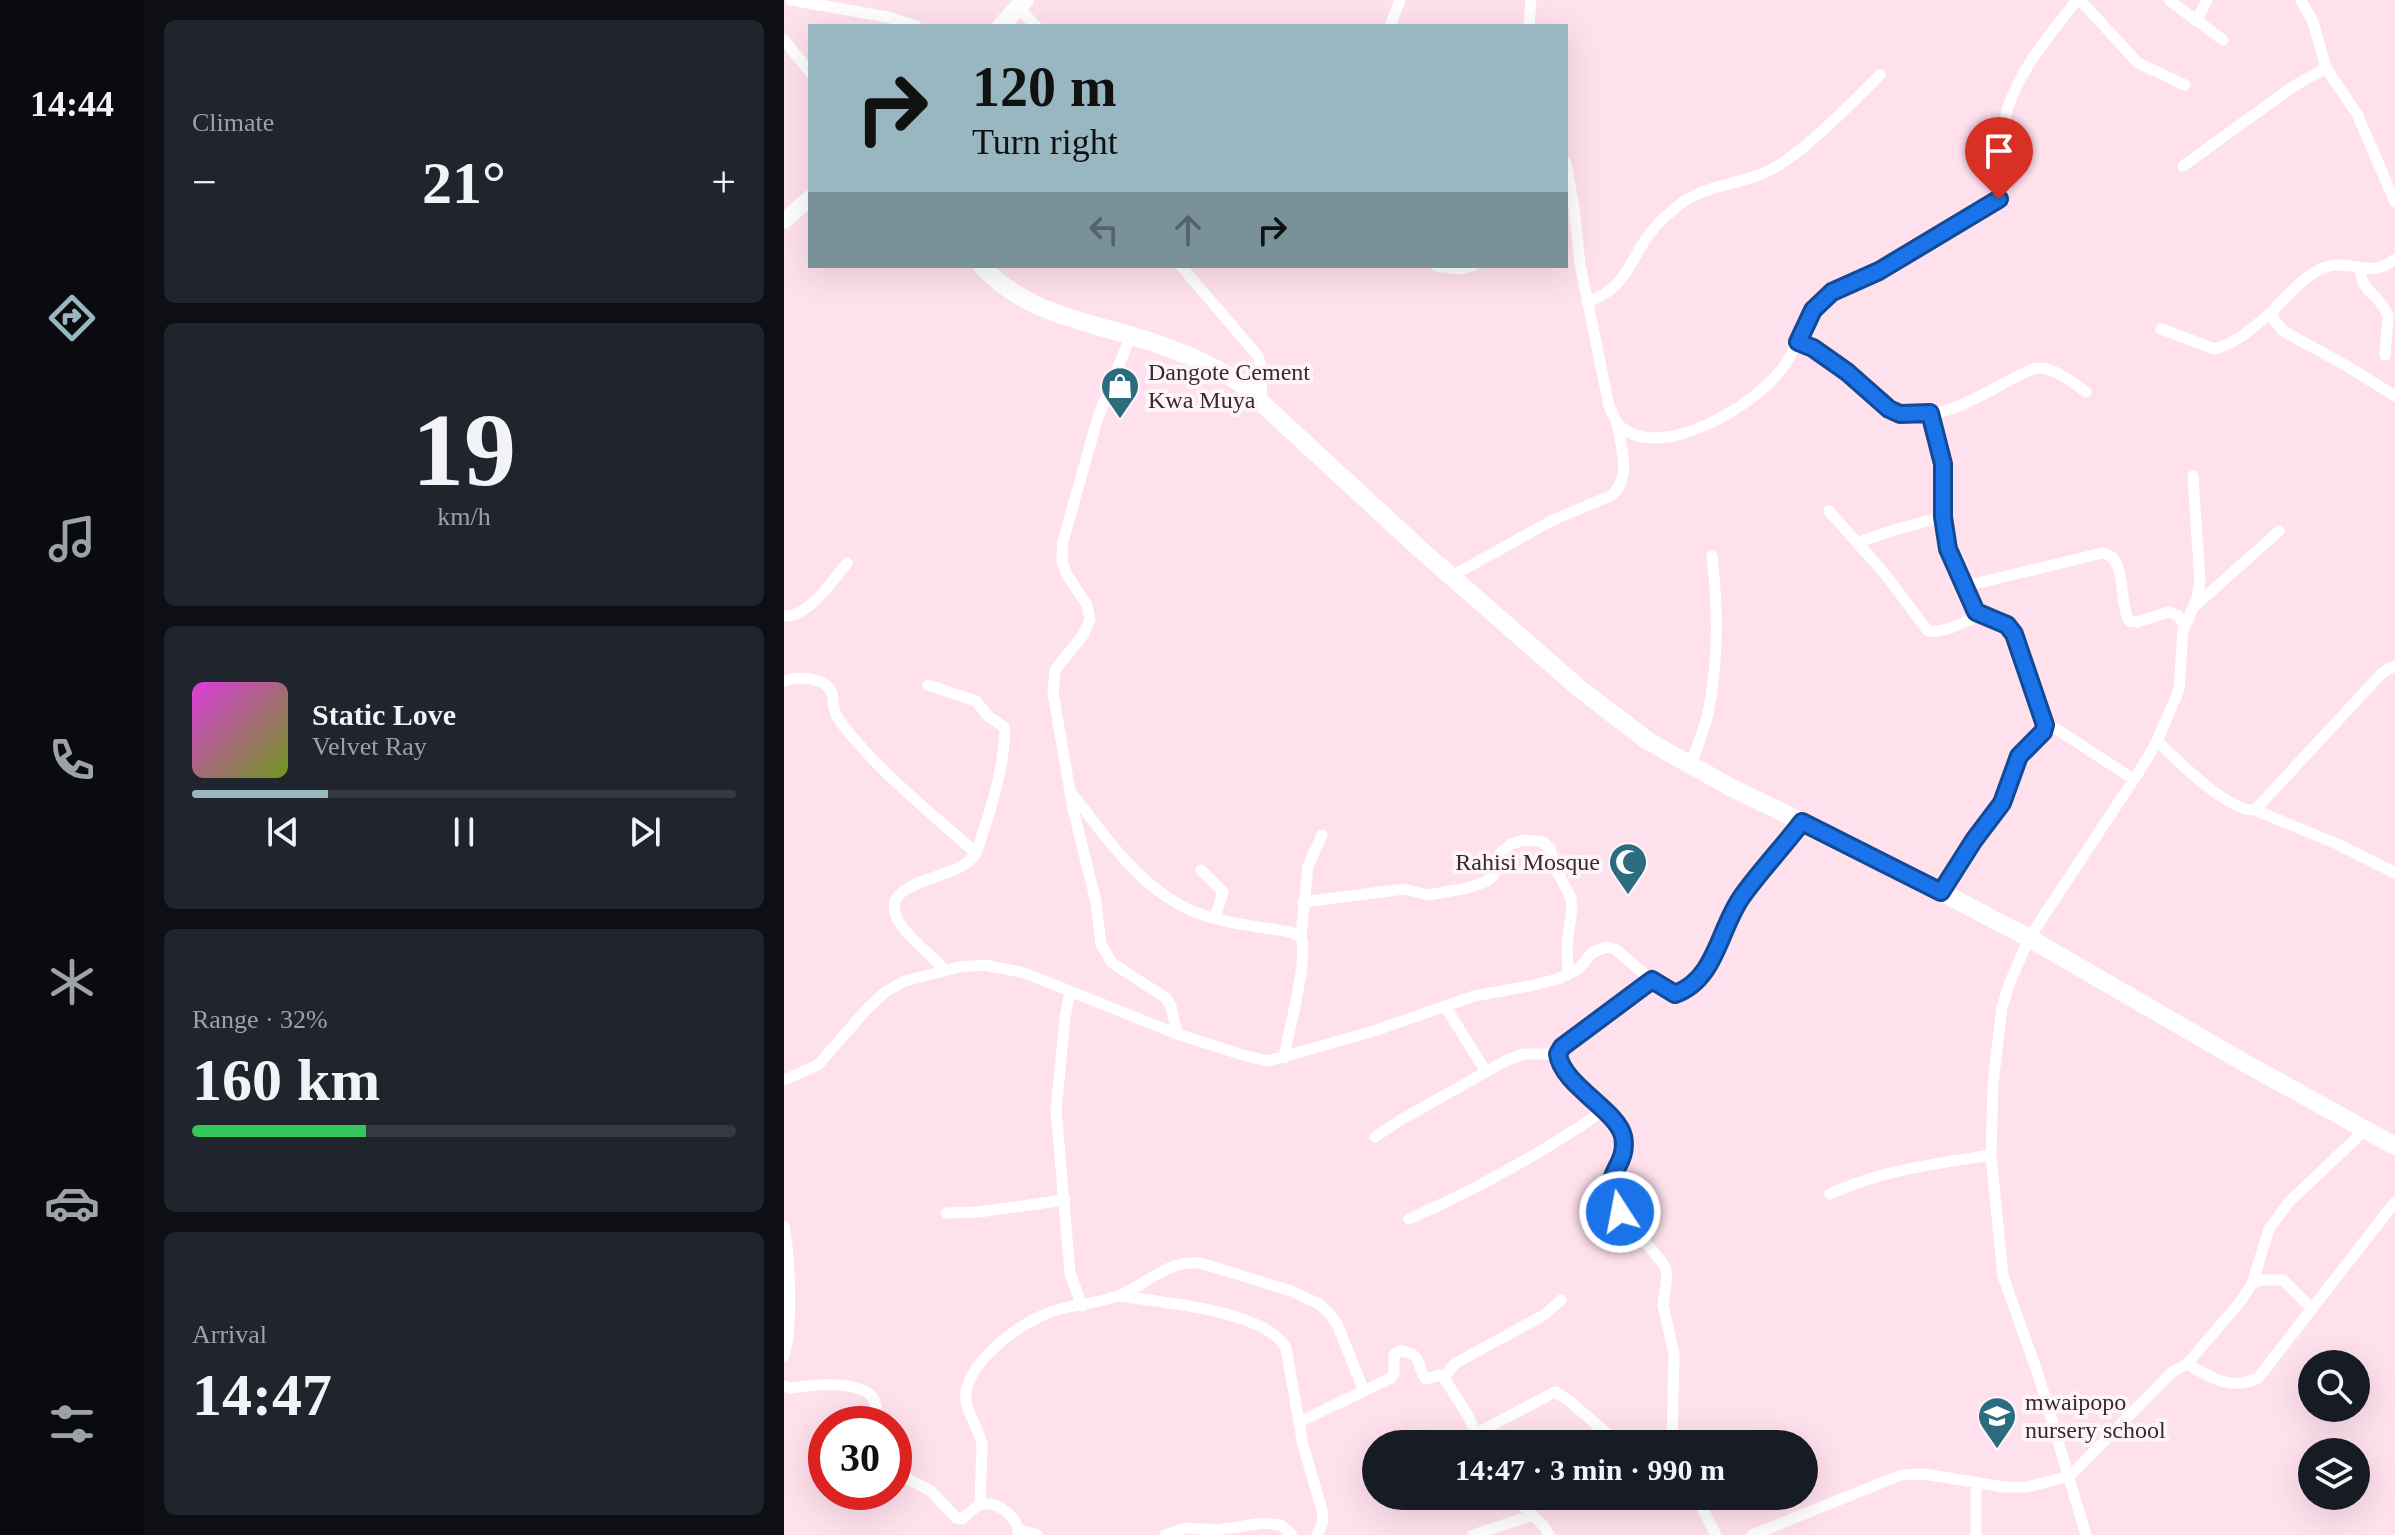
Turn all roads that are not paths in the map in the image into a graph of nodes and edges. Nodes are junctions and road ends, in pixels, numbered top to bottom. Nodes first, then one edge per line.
1 (791, 0) edge
2 (1400, 0) edge
3 (1531, 0) edge
4 (2078, 0) edge
5 (2169, 0) edge
6 (2207, 0) edge
7 (2301, 0) edge
8 (1021, 4) edge
9 (2196, 21) junction
10 (910, 24) edge
11 (1003, 24) edge
12 (1035, 24) edge
13 (1391, 24) edge
14 (1529, 24) edge
15 (784, 40) edge
16 (2223, 40) dead end
17 (2326, 68) junction
18 (808, 70) edge
19 (1880, 75) dead end
20 (2185, 85) dead end
21 (2183, 166) dead end
22 (1568, 188) edge
23 (808, 200) edge
24 (2395, 202) edge
25 (784, 221) edge
26 (1571, 226) edge
27 (2395, 259) edge
28 (984, 268) edge
29 (1183, 268) edge
30 (2360, 269) junction
31 (1587, 302) junction
32 (2275, 308) junction
33 (2161, 329) dead end
34 (1131, 335) junction
35 (1798, 342) junction
36 (2385, 355) dead end
37 (2086, 392) dead end
38 (2395, 396) edge
39 (1261, 401) junction
40 (1930, 413) junction
41 (1617, 423) junction
42 (2193, 476) dead end
43 (1829, 511) dead end
44 (1943, 517) junction
45 (2279, 531) dead end
46 (1859, 542) junction
47 (1712, 556) dead end
48 (847, 563) dead end
49 (1452, 576) junction
50 (1966, 586) junction
51 (2194, 607) junction
52 (1980, 615) junction
53 (784, 616) edge
54 (2184, 624) junction
55 (2395, 666) edge
56 (784, 681) edge
57 (928, 685) dead end
58 (2045, 725) junction
59 (2157, 741) junction
60 (1690, 767) junction
61 (2133, 779) junction
62 (1070, 790) junction
63 (2255, 810) junction
64 (1802, 822) junction
65 (1322, 835) dead end
66 (976, 853) junction
67 (1201, 870) dead end
68 (2395, 873) edge
69 (1941, 892) junction
70 (1303, 902) junction
71 (1215, 918) junction
72 (1301, 937) junction
73 (2029, 938) junction
74 (944, 969) junction
75 (1568, 975) junction
76 (1652, 980) junction
77 (1070, 991) junction
78 (1445, 1006) junction
79 (1177, 1034) junction
80 (1558, 1054) junction
81 (1284, 1058) junction
82 (1485, 1070) junction
83 (784, 1080) edge
84 (1603, 1111) junction
85 (2365, 1130) junction
86 (1375, 1137) dead end
87 (2395, 1146) edge
88 (1991, 1155) junction
89 (1830, 1194) dead end
90 (1065, 1200) junction
91 (2395, 1202) edge
92 (946, 1213) dead end
93 (1409, 1219) dead end
94 (784, 1226) edge
95 (2252, 1284) junction
96 (1117, 1296) junction
97 (1561, 1300) dead end
98 (1082, 1306) junction
99 (2311, 1308) junction
100 (784, 1356) edge
101 (2187, 1364) junction
102 (1444, 1378) junction
103 (784, 1386) edge
104 (1363, 1389) junction
105 (876, 1406) edge
106 (1299, 1422) junction
107 (1474, 1430) edge
108 (1494, 1430) edge
109 (1603, 1430) edge
110 (1672, 1430) edge
111 (2070, 1476) junction
112 (912, 1481) edge
113 (1976, 1482) junction
114 (980, 1505) junction
115 (1528, 1510) edge
116 (1703, 1510) edge
117 (1533, 1515) junction
118 (1020, 1533) edge
119 (1038, 1535) edge
120 (1165, 1535) edge
121 (1292, 1535) edge
122 (1317, 1535) edge
123 (1473, 1535) edge
124 (1549, 1535) edge
125 (1716, 1535) edge
126 (1752, 1535) edge
127 (1976, 1535) edge
128 (2086, 1535) edge

1 - 10 street
2 - 13 street
3 - 14 street
4 - 20 street
4 - 35 street
5 - 9 street
6 - 9 street
7 - 17 street
8 - 11 main road
8 - 12 street
9 - 16 street
15 - 18 street
17 - 21 street
17 - 24 street
19 - 31 street
22 - 26 street
23 - 25 main road
26 - 31 street
27 - 30 street
28 - 34 main road
29 - 39 street
30 - 32 street
30 - 36 street
31 - 41 street
32 - 33 street
32 - 38 street
34 - 39 main road
34 - 62 street
35 - 40 street
35 - 41 street
37 - 40 street
39 - 49 main road
40 - 44 street
41 - 49 street
42 - 51 street
43 - 46 street
44 - 46 street
44 - 50 street
45 - 51 street
46 - 52 street
47 - 60 street
48 - 53 street
49 - 60 main road
50 - 52 street
50 - 54 street
51 - 54 street
52 - 58 street
54 - 59 street
55 - 63 street
56 - 66 street
57 - 66 street
58 - 61 street
58 - 69 street
59 - 61 street
59 - 63 street
60 - 64 main road
61 - 73 street
62 - 71 street
62 - 79 street
63 - 68 street
64 - 69 main road
64 - 76 street
65 - 70 street
66 - 74 street
67 - 71 street
69 - 73 main road
70 - 72 street
70 - 75 street
71 - 72 street
72 - 81 street
73 - 85 main road
73 - 88 street
74 - 77 street
74 - 83 street
75 - 76 street
75 - 78 street
76 - 80 street
77 - 79 street
77 - 90 street
78 - 81 street
78 - 82 street
79 - 81 street
80 - 82 street
80 - 84 street
82 - 86 street
84 - 93 street
84 - 110 street
85 - 87 main road
85 - 95 street
88 - 89 street
88 - 111 street
90 - 92 street
90 - 98 street
91 - 99 street
94 - 100 street
95 - 99 street
95 - 101 street
96 - 98 street
96 - 104 street
96 - 106 street
97 - 102 street
98 - 114 street
99 - 101 street
101 - 111 street
102 - 104 street
102 - 107 street
103 - 105 street
104 - 106 street
106 - 122 street
108 - 109 street
111 - 113 street
111 - 128 street
112 - 114 street
113 - 126 street
113 - 127 street
114 - 118 street
115 - 117 street
116 - 125 street
117 - 123 street
117 - 124 street
118 - 119 street
120 - 121 street

